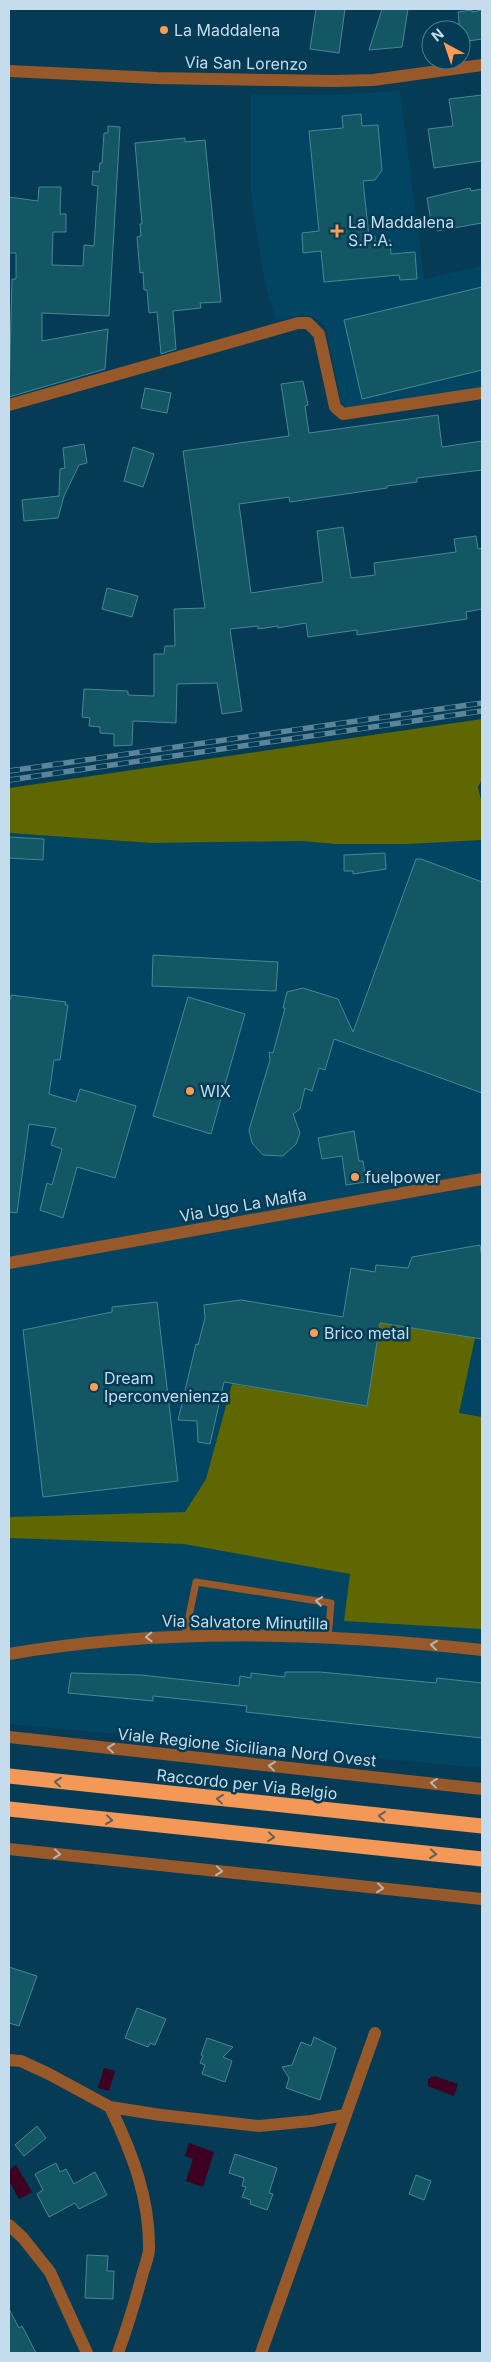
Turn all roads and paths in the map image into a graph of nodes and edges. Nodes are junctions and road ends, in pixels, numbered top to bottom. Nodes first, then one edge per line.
1 (482, 65) edge
2 (9, 71) edge
3 (482, 393) edge
4 (9, 406) edge
5 (482, 1179) edge
6 (9, 1263) edge
7 (185, 1636) junction
8 (328, 1639) junction
9 (482, 1650) edge
10 (9, 1654) edge
11 (9, 1737) edge
12 (9, 1776) edge
13 (482, 1789) edge
14 (9, 1809) edge
15 (482, 1826) edge
16 (9, 1849) edge
17 (482, 1859) edge
18 (482, 1899) edge
19 (375, 2033) dead end
20 (9, 2060) edge
21 (110, 2107) junction
22 (345, 2115) junction
23 (9, 2225) edge
24 (87, 2353) edge
25 (118, 2353) edge
26 (261, 2353) edge

1 - 2 street, Via San Lorenzo
3 - 4 street
5 - 6 street, Via Ugo La Malfa
7 - 8 street, Via Salvatore Minutilla
8 -> 7 lane
7 -> 10 street, Via Salvatore Minutilla
9 -> 8 street, Via Salvatore Minutilla
13 -> 11 street, Viale Regione Siciliana Nord Ovest
15 -> 12 highway, Raccordo per Via Belgio
14 -> 17 highway
16 -> 18 street
19 - 22 street
20 - 21 street
21 - 22 street
21 - 25 street
22 - 26 street
23 - 24 street

